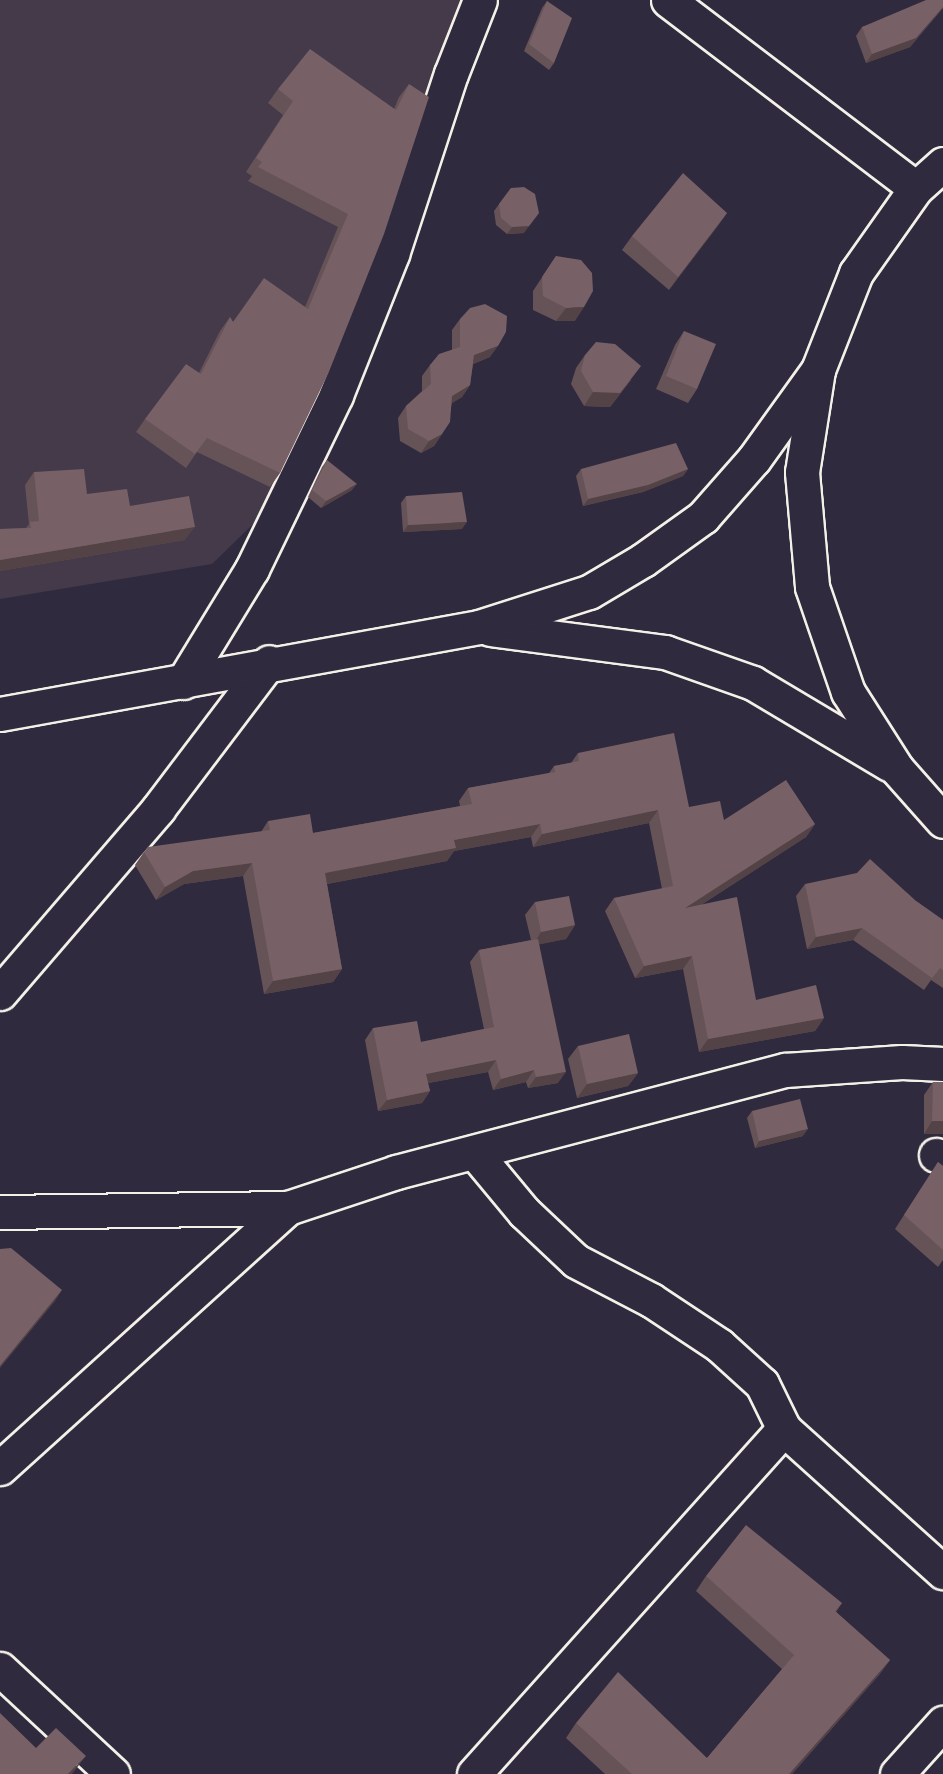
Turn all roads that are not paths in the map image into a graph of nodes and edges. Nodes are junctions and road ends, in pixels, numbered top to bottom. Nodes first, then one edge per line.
1 (480, 0) edge
2 (668, 0) edge
3 (943, 164) edge
4 (916, 188) junction
5 (818, 370) junction
6 (479, 627) junction
7 (269, 662) junction
8 (183, 682) junction
9 (0, 714) edge
10 (897, 769) junction
11 (943, 821) edge
12 (0, 993) edge
13 (943, 1064) edge
14 (475, 1153) junction
15 (288, 1209) junction
16 (0, 1212) edge
17 (784, 1429) junction
18 (0, 1468) edge
19 (943, 1572) edge
20 (0, 1669) edge
21 (943, 1723) edge
22 (113, 1774) edge
23 (474, 1774) edge
24 (897, 1774) edge

1 - 8 street
2 - 4 street
3 - 4 street
4 - 5 street
5 - 6 street
5 - 10 street
6 - 7 street
6 - 10 street
7 - 8 street
7 - 12 street
8 - 9 street
10 - 11 street
13 - 14 street
14 - 15 street
14 - 17 street
15 - 16 street
15 - 18 street
17 - 19 street
17 - 23 street
20 - 22 street
21 - 24 street

